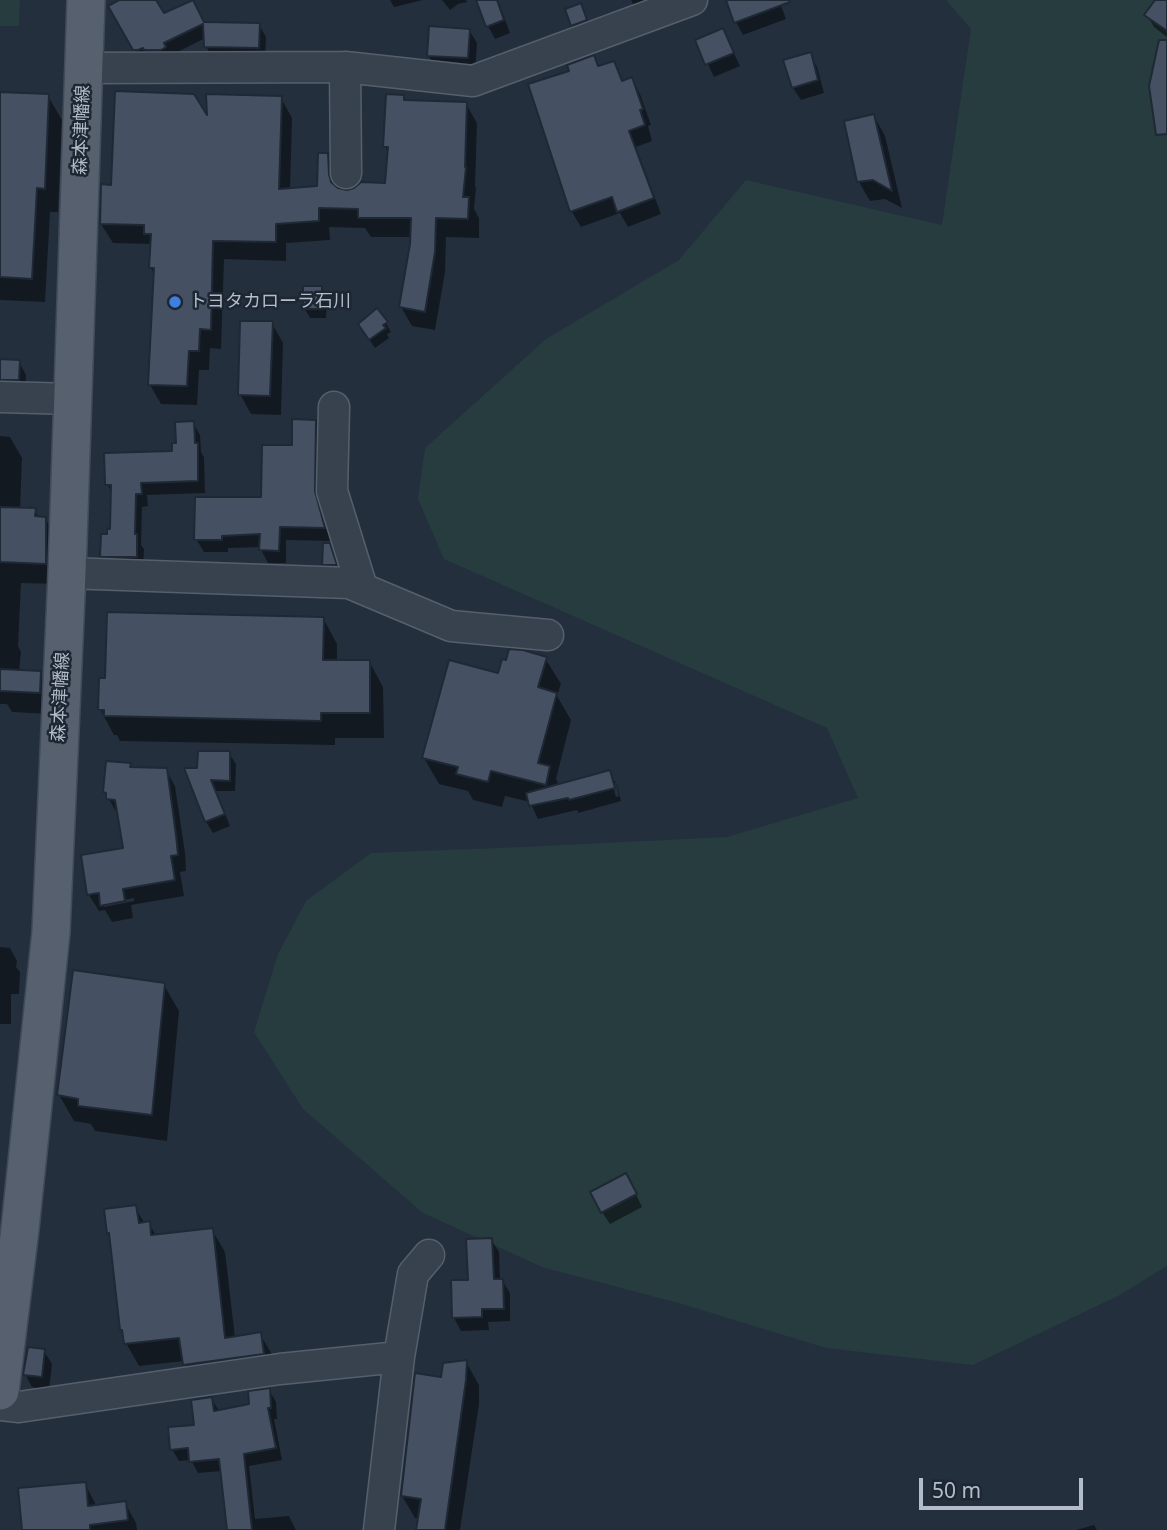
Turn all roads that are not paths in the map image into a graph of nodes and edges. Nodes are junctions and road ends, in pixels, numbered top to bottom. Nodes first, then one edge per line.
1 (86, 0) edge
2 (692, 0) edge
3 (345, 67) junction
4 (84, 68) junction
5 (346, 173) dead end
6 (0, 397) edge
7 (73, 400) junction
8 (334, 407) dead end
9 (67, 573) junction
10 (362, 588) junction
11 (548, 635) dead end
12 (429, 1255) dead end
13 (399, 1357) junction
14 (0, 1391) edge
15 (0, 1405) edge
16 (379, 1530) edge

1 - 4 main road, 森本津幡線
2 - 3 street
3 - 4 street
3 - 5 street
4 - 7 main road, 森本津幡線
6 - 7 street
7 - 9 main road, 森本津幡線
8 - 10 street
9 - 10 street
9 - 14 main road, 森本津幡線
10 - 11 street
12 - 13 street
13 - 15 street
13 - 16 street

